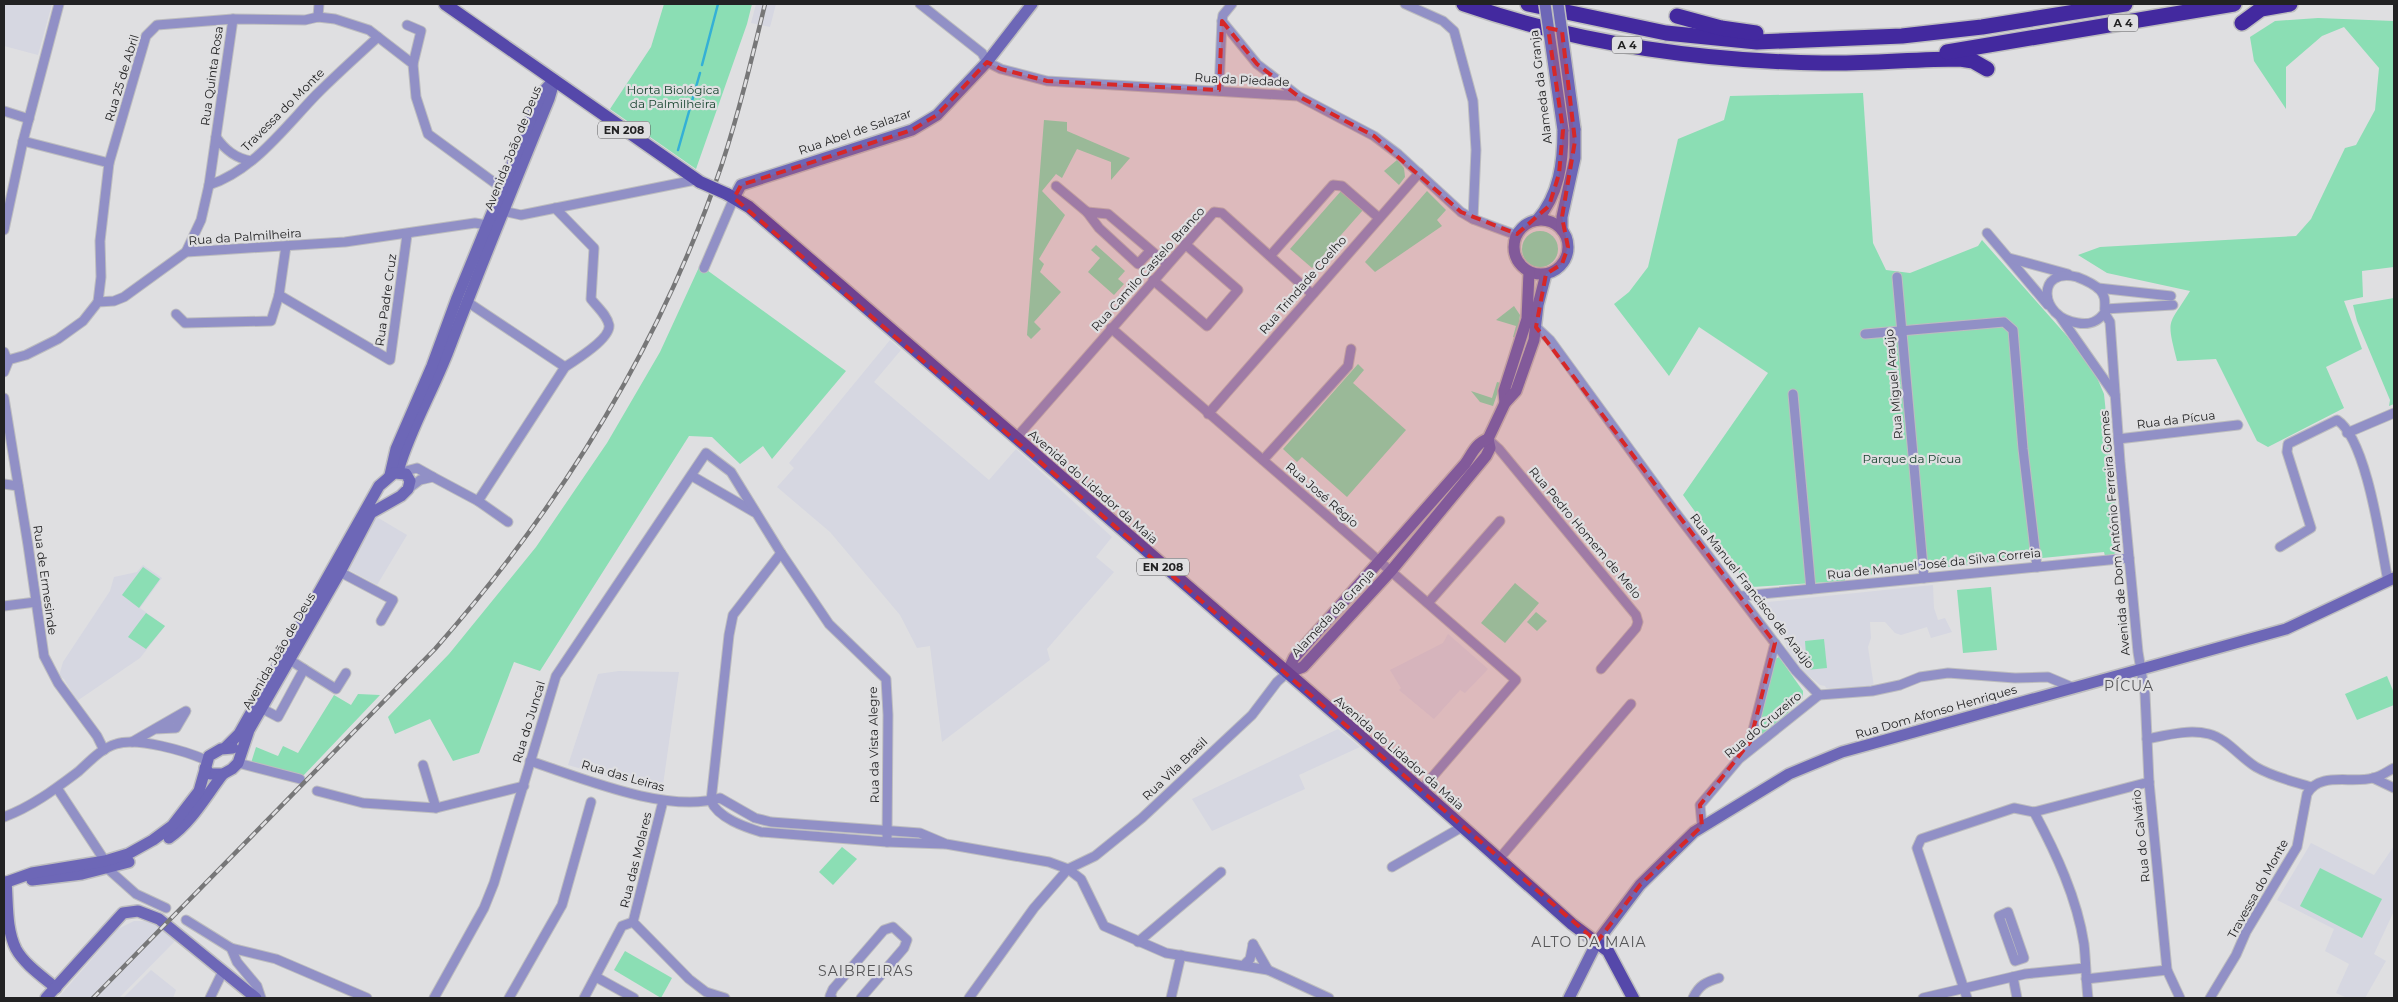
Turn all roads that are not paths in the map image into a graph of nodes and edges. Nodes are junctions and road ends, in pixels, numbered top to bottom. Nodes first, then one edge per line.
1 (59, 4) edge
2 (319, 4) edge
3 (445, 4) edge
4 (920, 4) edge
5 (1032, 4) edge
6 (1232, 4) edge
7 (1404, 4) edge
8 (1464, 4) edge
9 (1528, 4) edge
10 (1545, 4) edge
11 (1558, 4) edge
12 (2125, 4) edge
13 (2234, 4) edge
14 (2290, 4) edge
15 (1677, 16) dead end
16 (318, 17) junction
17 (233, 19) junction
18 (1222, 21) junction
19 (406, 24) dead end
20 (2242, 24) dead end
21 (378, 38) junction
22 (1813, 40) junction
23 (1909, 59) junction
24 (987, 62) junction
25 (413, 64) junction
26 (1987, 69) dead end
27 (554, 80) junction
28 (1219, 90) junction
29 (1298, 96) junction
30 (4, 111) edge
31 (29, 119) junction
32 (216, 137) junction
33 (23, 141) junction
34 (251, 161) junction
35 (109, 163) junction
36 (1418, 173) junction
37 (698, 181) junction
38 (209, 185) junction
39 (1056, 186) dead end
40 (503, 189) junction
41 (731, 196) junction
42 (555, 208) junction
43 (503, 211) junction
44 (1087, 212) junction
45 (1379, 218) junction
46 (1473, 220) junction
47 (1537, 220) junction
48 (487, 225) junction
49 (4, 230) edge
50 (1562, 230) junction
51 (1987, 233) dead end
52 (407, 235) junction
53 (1516, 235) junction
54 (1185, 244) junction
55 (286, 246) junction
56 (1150, 250) junction
57 (186, 252) junction
58 (1270, 256) junction
59 (2008, 258) junction
60 (481, 264) junction
61 (1167, 264) junction
62 (704, 268) dead end
63 (1529, 272) junction
64 (1546, 274) junction
65 (2071, 276) junction
66 (1897, 277) dead end
67 (1153, 280) junction
68 (2098, 288) junction
69 (1312, 294) junction
70 (279, 296) junction
71 (466, 301) junction
72 (98, 302) junction
73 (2048, 305) junction
74 (2105, 310) junction
75 (176, 314) dead end
76 (2061, 318) junction
77 (1527, 319) junction
78 (1536, 327) junction
79 (1111, 328) junction
80 (1901, 331) junction
81 (1865, 334) dead end
82 (1351, 349) dead end
83 (6, 356) edge
84 (565, 367) junction
85 (4, 372) edge
86 (1794, 394) dead end
87 (2116, 395) junction
88 (4, 398) edge
89 (1505, 403) junction
90 (2394, 412) edge
91 (1208, 414) junction
92 (2238, 424) dead end
93 (2348, 433) junction
94 (1016, 438) junction
95 (1488, 439) junction
96 (2118, 439) junction
97 (1263, 460) junction
98 (397, 473) junction
99 (692, 476) junction
100 (434, 477) junction
101 (4, 484) edge
102 (18, 486) junction
103 (408, 488) junction
104 (378, 490) junction
105 (478, 501) junction
106 (389, 502) junction
107 (757, 514) junction
108 (1500, 521) dead end
109 (508, 522) dead end
110 (2280, 547) dead end
111 (781, 553) junction
112 (344, 557) junction
113 (2129, 558) junction
114 (1381, 561) junction
115 (2037, 567) junction
116 (1391, 571) junction
117 (340, 572) junction
118 (1924, 578) junction
119 (2391, 579) edge
120 (1811, 589) junction
121 (1741, 596) junction
122 (36, 602) junction
123 (1428, 603) junction
124 (4, 606) edge
125 (381, 621) dead end
126 (1775, 643) junction
127 (290, 660) junction
128 (304, 669) junction
129 (1600, 669) dead end
130 (2140, 669) junction
131 (346, 673) dead end
132 (1287, 673) junction
133 (2074, 688) junction
134 (1819, 695) junction
135 (1631, 704) dead end
136 (262, 708) junction
137 (155, 729) dead end
138 (2147, 739) junction
139 (132, 742) junction
140 (226, 747) junction
141 (104, 750) junction
142 (1739, 760) junction
143 (239, 761) junction
144 (530, 761) junction
145 (206, 764) junction
146 (423, 765) dead end
147 (2394, 768) edge
148 (223, 774) junction
149 (2373, 778) junction
150 (300, 779) dead end
151 (2149, 782) junction
152 (524, 786) junction
153 (2311, 787) junction
154 (57, 788) junction
155 (2394, 788) edge
156 (1421, 790) junction
157 (318, 791) dead end
158 (663, 801) junction
159 (712, 801) junction
160 (591, 802) dead end
161 (436, 808) junction
162 (2034, 812) junction
163 (4, 816) edge
164 (755, 818) junction
165 (1702, 826) junction
166 (1462, 827) junction
167 (844, 828) junction
168 (751, 829) junction
169 (887, 831) junction
170 (843, 838) junction
171 (887, 842) junction
172 (946, 844) junction
173 (1499, 859) junction
174 (106, 865) junction
175 (1392, 867) dead end
176 (1068, 869) junction
177 (1221, 872) dead end
178 (5, 883) edge
179 (166, 908) dead end
180 (186, 920) dead end
181 (633, 922) junction
182 (1138, 942) junction
183 (1597, 942) junction
184 (231, 948) junction
185 (1181, 955) junction
186 (2020, 959) junction
187 (1244, 965) junction
188 (2085, 968) junction
189 (1268, 970) junction
190 (2167, 970) junction
191 (223, 971) junction
192 (2025, 974) junction
193 (596, 977) junction
194 (2013, 977) junction
195 (1719, 978) dead end
196 (2086, 979) junction
197 (56, 988) junction
198 (1964, 989) junction
199 (46, 998) edge
200 (210, 998) edge
201 (256, 998) edge
202 (261, 998) edge
203 (367, 998) edge
204 (434, 998) edge
205 (509, 998) edge
206 (584, 998) edge
207 (634, 998) edge
208 (725, 998) edge
209 (832, 998) edge
210 (861, 998) edge
211 (969, 998) edge
212 (1171, 998) edge
213 (1329, 998) edge
214 (1569, 998) edge
215 (1633, 998) edge
216 (1693, 998) edge
217 (1923, 998) edge
218 (1967, 998) edge
219 (2018, 998) edge
220 (2088, 998) edge
221 (2180, 998) edge
222 (2210, 998) edge

1 - 31 street
2 - 16 street
3 - 27 main road, EN 208
4 - 24 street
5 - 24 main road, Rua Abel de Salazar
6 - 18 street
7 - 46 street
8 - 23 highway, A 4
9 - 22 highway, A 4
10 - 47 main road, Alameda da Granja, bridge
11 - 50 main road, bridge
12 - 22 highway, A 4
13 - 23 highway, A 4
14 - 20 highway
15 - 22 highway
16 - 17 street, Rua 25 de Abril
16 - 21 street, Rua 25 de Abril
17 - 32 street, Rua Quinta Rosa
17 - 35 street, Rua 25 de Abril
18 - 28 street
18 - 29 street
19 - 25 street
21 - 25 street, Rua 25 de Abril
21 - 34 street, Travessa do Monte
23 - 26 highway
24 - 28 street, Rua da Piedade
24 - 41 main road, Rua Abel de Salazar
25 - 40 street
27 - 37 main road, EN 208
27 - 40 main road, Avenida João de Deus
27 - 43 main road, Avenida João de Deus
28 - 29 street, Rua da Piedade
29 - 36 street, Rua da Piedade
30 - 31 street
31 - 33 street
32 - 34 street, Rua Quinta Rosa
32 - 38 street, Rua Quinta Rosa
33 - 35 street
33 - 49 street
34 - 38 street, Travessa do Monte
35 - 72 street, Rua 25 de Abril
36 - 45 street, Rua Trindade Coelho
36 - 46 street, Rua da Piedade
37 - 41 main road, Avenida do Lidador da Maia / EN 208, bridge
37 - 42 street
38 - 57 street
39 - 44 street
40 - 48 main road, Avenida João de Deus
41 - 62 street
41 - 94 main road, Avenida do Lidador da Maia / EN 208
42 - 43 street
42 - 84 street
43 - 60 main road, Avenida João de Deus
44 - 56 street
44 - 56 street
45 - 58 street
45 - 69 street, Rua Trindade Coelho
46 - 53 street, Rua da Piedade
47 - 50 main road
47 - 53 main road, Alameda da Granja
48 - 52 street, Rua da Palmilheira
48 - 60 street, Avenida João de Deus
48 - 98 main road, Avenida João de Deus
50 - 64 main road
51 - 59 street, Avenida de Dom António Ferreira Gomes
52 - 55 street, Rua da Palmilheira
52 - 70 street, Rua Padre Cruz
53 - 63 main road
54 - 58 street, Rua Camilo Castelo Branco
54 - 61 street, Rua Camilo Castelo Branco
54 - 67 street
55 - 57 street, Rua da Palmilheira
55 - 70 street
56 - 61 street
57 - 72 street, Rua da Palmilheira
58 - 69 street, Rua Camilo Castelo Branco
59 - 65 street
59 - 73 street, Avenida de Dom António Ferreira Gomes
60 - 71 main road, Avenida João de Deus
61 - 67 street, Rua Camilo Castelo Branco
63 - 64 main road
63 - 77 main road, Alameda da Granja
64 - 78 main road, Alameda da Granja
65 - 68 street
65 - 73 street
66 - 80 street, Rua Miguel Araújo
67 - 79 street, Rua Camilo Castelo Branco
68 - 74 street, Avenida de Dom António Ferreira Gomes
68 - 74 street
69 - 91 street, Rua Trindade Coelho
70 - 75 street
71 - 84 street
71 - 98 main road, Avenida João de Deus
72 - 83 street
73 - 76 street, Avenida de Dom António Ferreira Gomes
74 - 76 street
74 - 87 street, Avenida de Dom António Ferreira Gomes
76 - 87 street, Avenida de Dom António Ferreira Gomes
77 - 78 street, Rua Manuel Francisco de Araújo
77 - 89 main road, Alameda da Granja
78 - 89 main road, Alameda da Granja
78 - 121 street, Rua Manuel Francisco de Araújo
79 - 91 street, Rua José Régio
79 - 94 street, Rua Camilo Castelo Branco
80 - 81 street
80 - 115 street
80 - 118 street, Rua Miguel Araújo
82 - 97 street
83 - 85 street
84 - 105 street
86 - 120 street
87 - 96 street, Avenida de Dom António Ferreira Gomes
88 - 102 street, Rua de Ermesinde
89 - 95 main road, Alameda da Granja
90 - 93 street
91 - 97 street, Rua José Régio
92 - 96 street, Rua da Pícua
93 - 110 street
93 - 119 street
94 - 132 main road, Avenida do Lidador da Maia / EN 208
95 - 114 main road, Alameda da Granja
95 - 116 main road, Alameda da Granja
95 - 129 street, Rua Pedro Homem de Melo
96 - 113 street, Avenida de Dom António Ferreira Gomes
97 - 114 street, Rua José Régio
98 - 100 street
98 - 103 main road
98 - 104 main road, Avenida João de Deus
99 - 107 street
99 - 107 street, Rua do Juncal
99 - 144 street, Rua do Juncal
100 - 103 street
100 - 105 street
101 - 102 street
102 - 122 street, Rua de Ermesinde
103 - 106 main road, Avenida João de Deus
104 - 106 main road
104 - 112 main road, Avenida João de Deus
105 - 109 street
106 - 112 main road, Avenida João de Deus
107 - 111 street, Rua da Vista Alegre
108 - 123 street
111 - 159 street
111 - 169 street, Rua da Vista Alegre
112 - 117 main road, Avenida João de Deus
112 - 140 main road, Avenida João de Deus
113 - 115 street, Rua de Manuel José da Silva Correia
113 - 130 street, Avenida de Dom António Ferreira Gomes
114 - 116 street, Rua José Régio
114 - 132 main road, Alameda da Granja
115 - 118 street, Rua de Manuel José da Silva Correia
116 - 123 street, Rua José Régio
116 - 132 main road, Alameda da Granja
117 - 125 street
117 - 127 main road, Avenida João de Deus
118 - 120 street, Rua de Manuel José da Silva Correia
119 - 130 main road, Rua Dom Afonso Henriques
120 - 121 street, Rua de Manuel José da Silva Correia
121 - 126 street, Rua Manuel Francisco de Araújo
122 - 124 street
122 - 141 street, Rua de Ermesinde
123 - 156 street, Rua José Régio
126 - 134 street, Rua Manuel Francisco de Araújo
126 - 142 street
127 - 128 street
127 - 136 main road, Avenida João de Deus
128 - 131 street
128 - 136 street
130 - 133 main road, Rua Dom Afonso Henriques
130 - 138 street, Rua do Calvário
132 - 156 main road, Avenida do Lidador da Maia / EN 208
132 - 176 street, Rua Vila Brasil
133 - 134 street
133 - 165 main road, Rua Dom Afonso Henriques
134 - 142 street, Rua do Cruzeiro
135 - 173 street
136 - 143 main road, Avenida João de Deus
137 - 139 street
138 - 151 street, Rua do Calvário
138 - 153 street
139 - 141 street
139 - 145 street
140 - 143 main road
140 - 145 main road, Avenida João de Deus
141 - 154 street
142 - 165 street, Rua do Cruzeiro
143 - 148 main road
143 - 150 street
144 - 152 street, Rua do Juncal
144 - 158 street, Rua das Leiras
145 - 148 main road
145 - 174 main road
146 - 161 street
147 - 149 street
148 - 174 main road
149 - 153 street
149 - 155 street
151 - 162 street
151 - 190 street, Rua do Calvário
152 - 161 street
152 - 204 street, Rua do Juncal
153 - 222 street, Travessa do Monte
154 - 163 street
154 - 174 street
156 - 166 main road, Avenida do Lidador da Maia / EN 208
157 - 161 street
158 - 159 street, Rua das Leiras
158 - 181 street, Rua das Molares
159 - 164 street, Rua das Leiras
159 - 168 street, Rua das Leiras
160 - 205 street
162 - 188 street
162 - 198 street
164 - 167 street, Rua das Leiras
164 - 168 street
165 - 183 main road, Rua Dom Afonso Henriques
166 - 173 main road, Avenida do Lidador da Maia / EN 208
166 - 175 street
167 - 169 street, Rua das Leiras
167 - 170 street
168 - 170 street, Rua das Leiras
169 - 171 street, Rua da Vista Alegre
169 - 172 street, Rua das Leiras
170 - 171 street, Rua das Leiras
171 - 172 street, Rua das Leiras
172 - 176 street, Rua das Leiras
173 - 183 main road, Avenida do Lidador da Maia / EN 208
174 - 178 main road
174 - 179 street
176 - 182 street
176 - 211 street
177 - 182 street
178 - 197 main road
180 - 184 street
181 - 193 street
181 - 208 street, Rua das Molares
182 - 185 street
183 - 214 main road, Rua Dom Afonso Henriques
183 - 215 main road, EN 208
184 - 202 street
184 - 203 street
185 - 187 street
185 - 212 street
186 - 186 street
186 - 192 street
187 - 189 street
187 - 189 street
188 - 192 street
188 - 196 street
189 - 213 street
190 - 196 street
190 - 221 street, Rua do Calvário
191 - 197 main road
191 - 200 street
191 - 201 main road
192 - 194 street
193 - 206 street
193 - 207 street
194 - 198 street
194 - 219 street
195 - 216 street
196 - 220 street
197 - 199 main road
198 - 217 street
198 - 218 street
209 - 210 street

